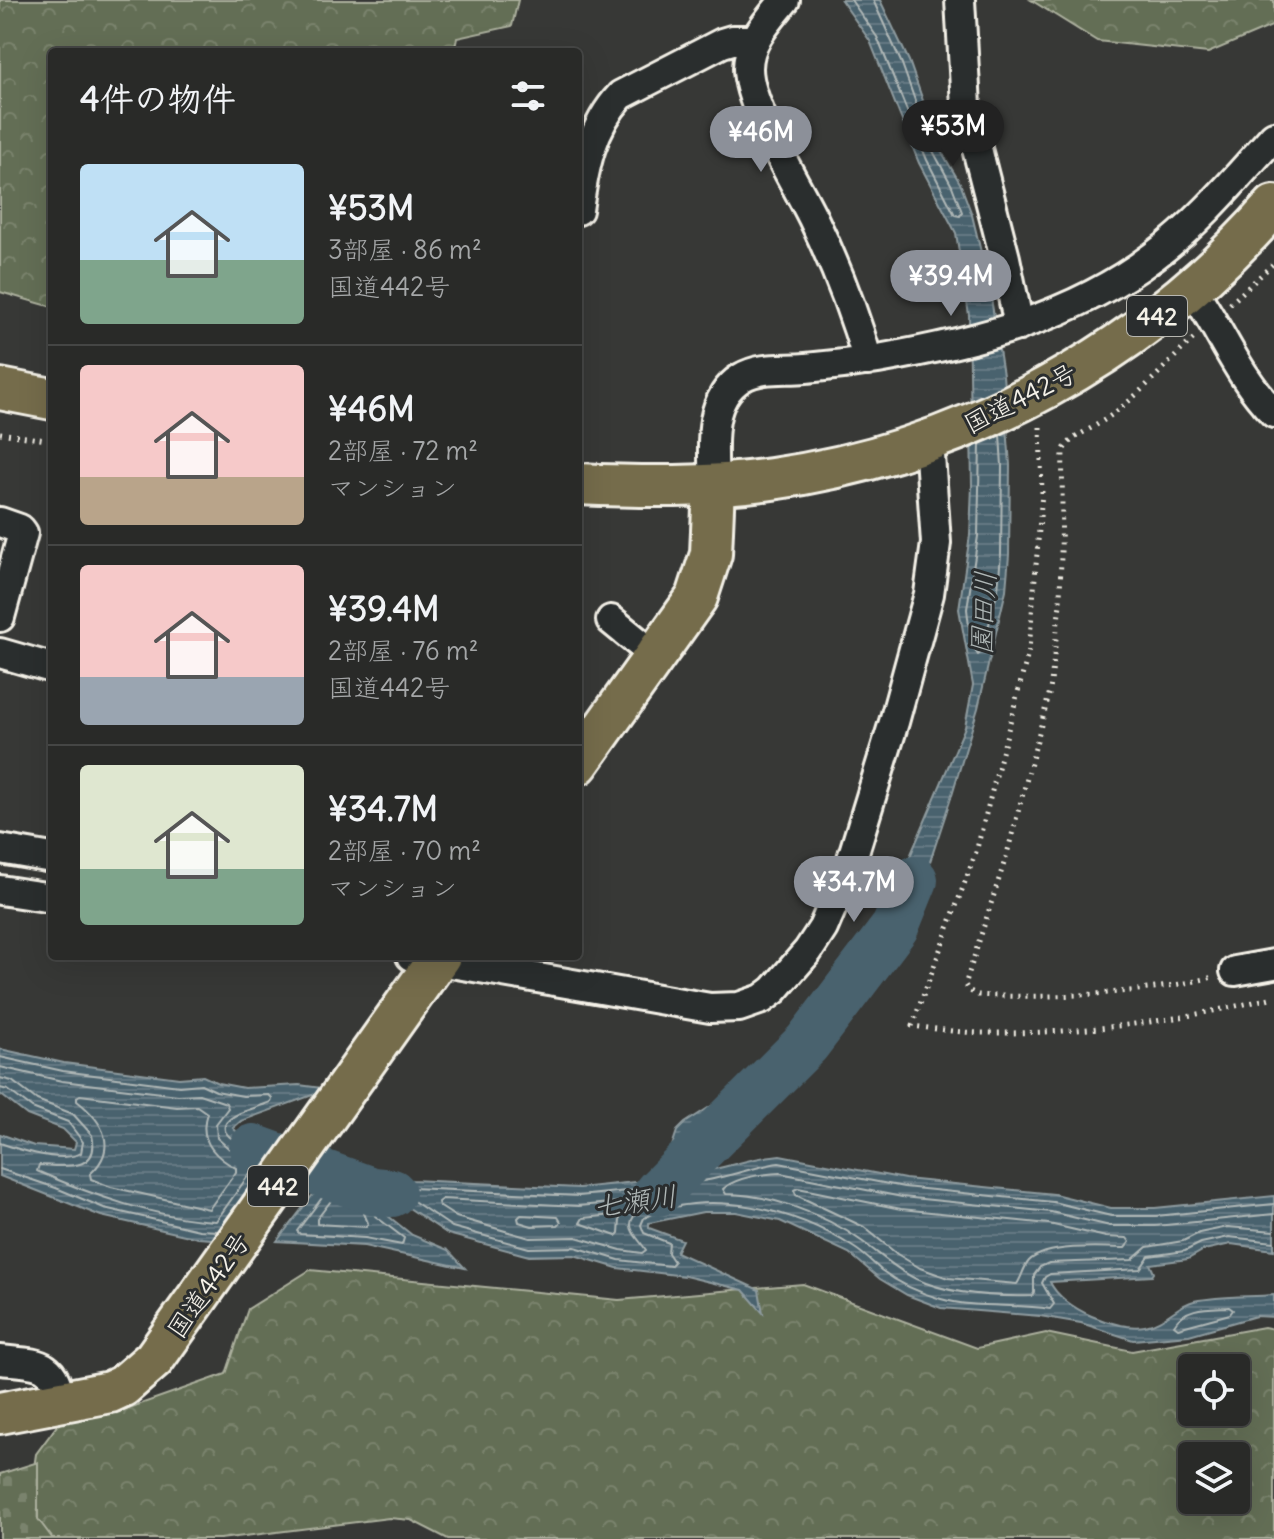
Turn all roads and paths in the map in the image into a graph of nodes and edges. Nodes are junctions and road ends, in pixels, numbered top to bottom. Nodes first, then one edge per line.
1 (785, 0) edge
2 (960, 0) edge
3 (755, 40) junction
4 (1274, 136) edge
5 (582, 185) edge
6 (1274, 206) edge
7 (1274, 263) edge
8 (1202, 304) junction
9 (1019, 326) junction
10 (868, 361) junction
11 (0, 389) edge
12 (48, 398) edge
13 (1030, 411) junction
14 (1274, 413) edge
15 (0, 433) edge
16 (936, 438) junction
17 (48, 440) edge
18 (582, 484) edge
19 (714, 485) junction
20 (0, 522) edge
21 (0, 617) edge
22 (611, 620) dead end
23 (0, 653) edge
24 (655, 656) junction
25 (48, 667) edge
26 (582, 758) edge
27 (0, 849) edge
28 (48, 857) edge
29 (0, 890) edge
30 (48, 897) edge
31 (426, 960) edge
32 (445, 960) edge
33 (1274, 964) edge
34 (1235, 971) joint
35 (1274, 997) edge
36 (0, 1360) edge
37 (61, 1403) junction
38 (0, 1413) edge

1 - 3 street
2 - 9 street
3 - 5 street
3 - 10 street
4 - 9 street
6 - 8 highway, 国道442号 / 442
7 - 8 path
8 - 13 highway, 国道442号 / 442
8 - 14 street
8 - 34 path
9 - 10 street
10 - 19 street
11 - 12 highway
13 - 16 highway, 国道442号 / 442
13 - 35 path
15 - 17 path
16 - 19 highway, 国道442号 / 442
16 - 32 street
18 - 19 highway, 国道442号 / 442
19 - 24 highway
20 - 21 street
22 - 24 street
23 - 25 street
24 - 26 highway
27 - 28 street
29 - 30 street
31 - 37 highway, 国道442号 / 442
33 - 34 street
36 - 37 street
37 - 38 highway, 国道442号 / 442

